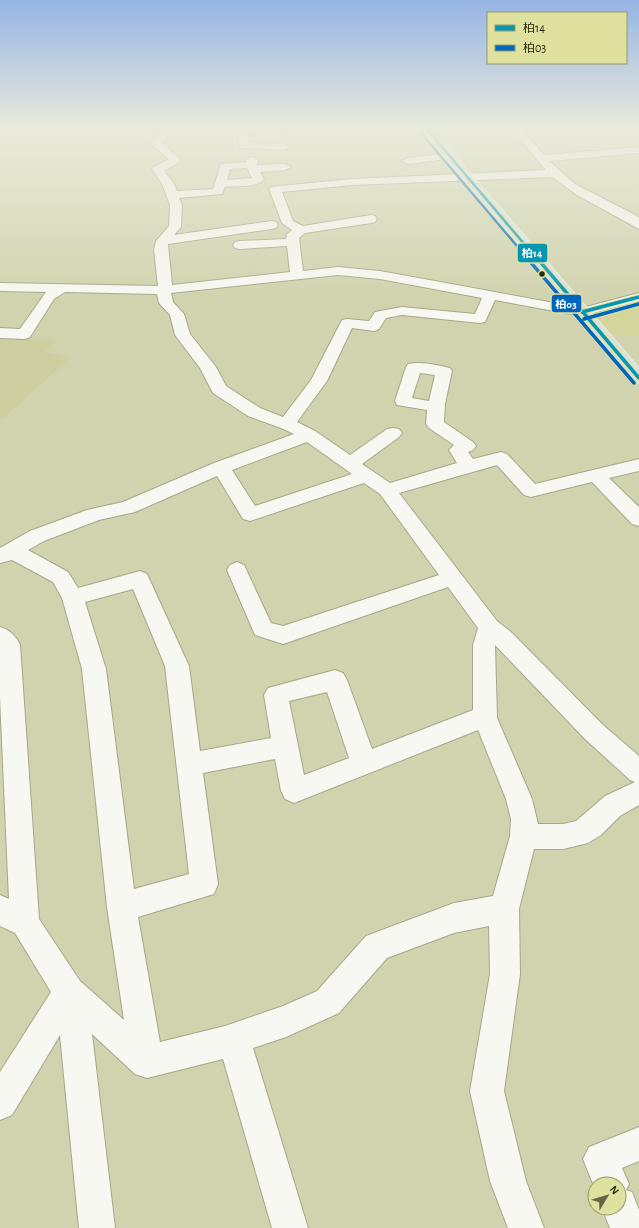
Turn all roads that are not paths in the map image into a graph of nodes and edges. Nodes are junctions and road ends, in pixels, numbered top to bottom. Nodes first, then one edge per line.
1 (169, 185) edge
2 (220, 185) edge
3 (316, 185) edge
4 (475, 185) edge
5 (570, 185) edge
6 (173, 195) junction
7 (371, 219) dead end
8 (636, 220) edge
9 (272, 225) dead end
10 (301, 230) junction
11 (162, 241) junction
12 (293, 242) junction
13 (240, 245) dead end
14 (297, 275) junction
15 (0, 287) edge
16 (61, 289) junction
17 (164, 290) junction
18 (490, 295) junction
19 (639, 297) edge
20 (582, 312) junction
21 (0, 333) edge
22 (639, 378) edge
23 (436, 407) dead end
24 (287, 424) junction
25 (393, 433) dead end
26 (309, 435) junction
27 (350, 464) junction
28 (639, 465) edge
29 (468, 466) junction
30 (221, 467) junction
31 (366, 476) junction
32 (596, 476) junction
33 (387, 490) junction
34 (639, 519) edge
35 (6, 554) edge
36 (237, 570) dead end
37 (452, 578) junction
38 (73, 598) junction
39 (489, 627) junction
40 (0, 636) edge
41 (485, 718) junction
42 (285, 746) junction
43 (364, 763) junction
44 (189, 764) junction
45 (637, 766) edge
46 (639, 792) edge
47 (9, 794) edge
48 (524, 836) junction
49 (122, 907) junction
50 (504, 908) junction
51 (13, 917) edge
52 (71, 993) junction
53 (234, 1039) junction
54 (147, 1062) junction
55 (1, 1099) edge
56 (639, 1144) edge
57 (608, 1176) edge
58 (623, 1216) edge
59 (97, 1228) edge
60 (290, 1228) edge
61 (526, 1228) edge
62 (628, 1228) edge

1 - 6 street
2 - 6 street
3 - 10 street
4 - 20 main road
5 - 8 street
6 - 11 street
7 - 10 street
9 - 11 street
10 - 12 street
11 - 17 street
12 - 13 street
12 - 14 street
14 - 17 street
14 - 18 street
15 - 16 street
16 - 17 street
16 - 21 street
17 - 24 street
18 - 20 street
18 - 24 street
19 - 20 street
20 - 22 main road
23 - 29 street
24 - 26 street
25 - 27 street
26 - 27 street
26 - 30 street
27 - 31 street
28 - 32 street
29 - 32 street
29 - 33 street
30 - 31 street
30 - 35 street
31 - 33 street
32 - 34 street
33 - 37 street
35 - 38 street
36 - 37 street
37 - 39 street
38 - 44 street
38 - 49 street
39 - 41 street
39 - 45 street
40 - 47 street
41 - 43 street
41 - 48 street
42 - 43 street
42 - 43 street
42 - 44 street
44 - 49 street
46 - 48 street
47 - 51 street
48 - 50 street
49 - 54 street
50 - 53 street
50 - 61 street
51 - 52 street
52 - 54 street
52 - 55 street
52 - 59 street
53 - 54 street
53 - 60 street
56 - 57 street
58 - 62 street

